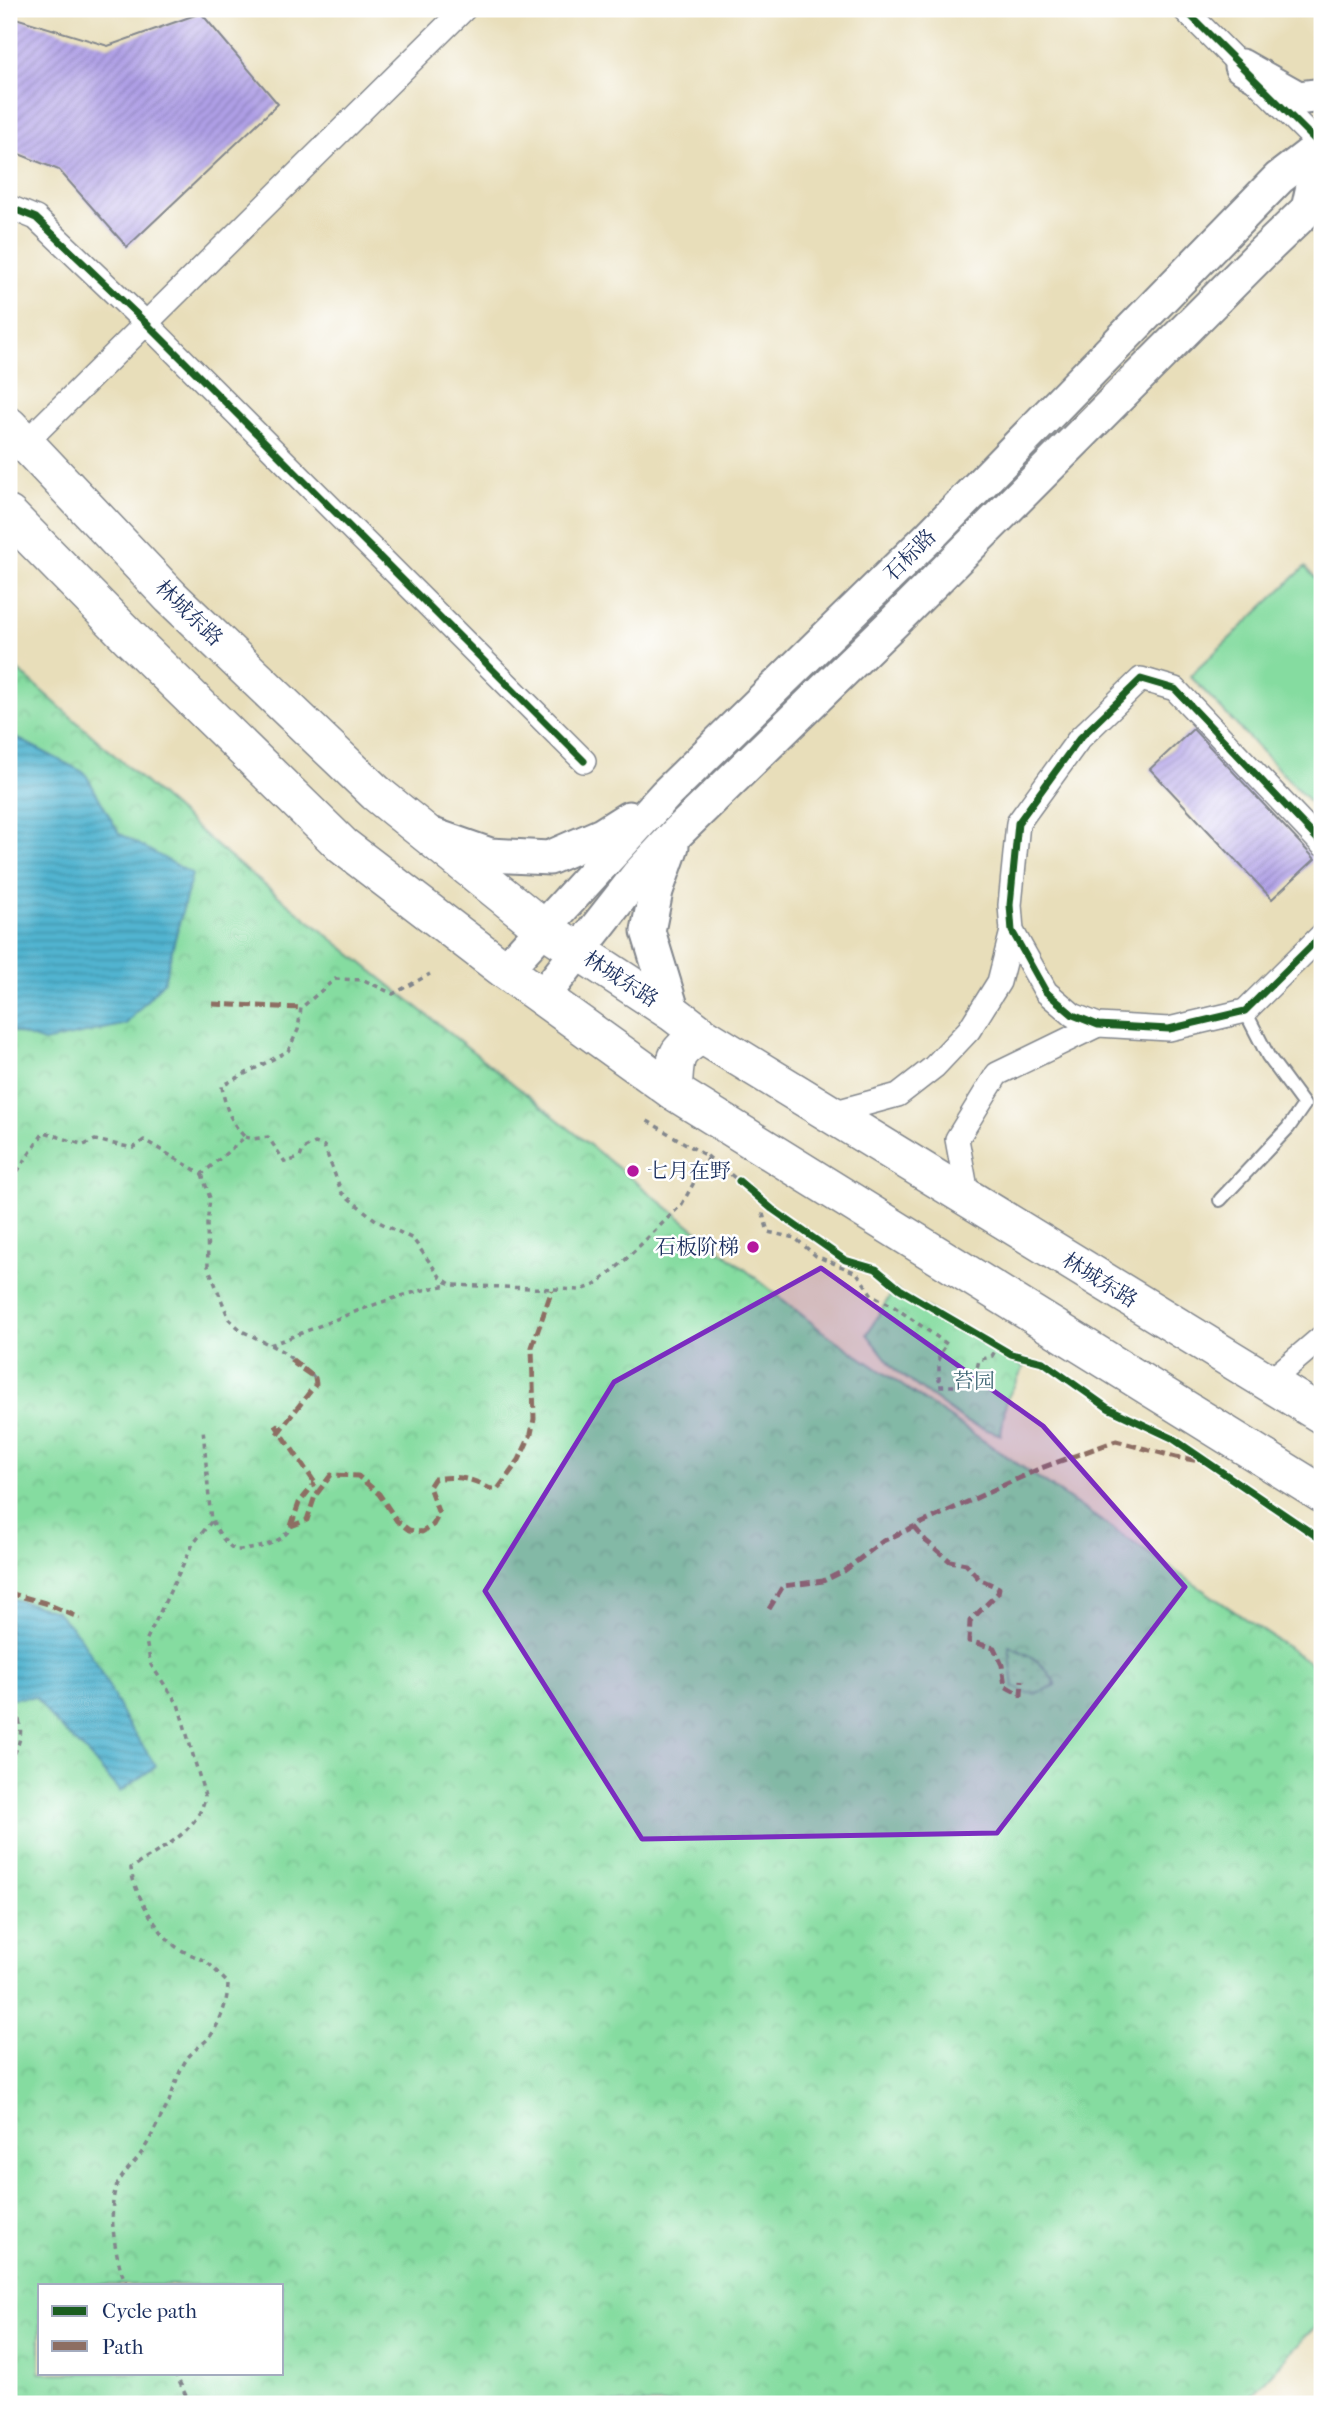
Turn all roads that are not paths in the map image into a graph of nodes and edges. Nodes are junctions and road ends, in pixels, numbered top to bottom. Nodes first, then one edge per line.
1 (464, 9) edge
2 (1184, 9) edge
3 (1241, 66) junction
4 (1322, 95) edge
5 (1322, 146) edge
6 (1279, 178) junction
7 (9, 207) edge
8 (1315, 211) edge
9 (145, 323) junction
10 (17, 435) edge
11 (9, 515) edge
12 (584, 761) dead end
13 (376, 793) junction
14 (666, 794) junction
15 (420, 830) junction
16 (677, 833) junction
17 (1322, 844) edge
18 (343, 846) junction
19 (612, 851) junction
20 (638, 875) junction
21 (542, 927) junction
22 (1012, 931) junction
23 (1322, 935) edge
24 (577, 950) junction
25 (505, 970) junction
26 (543, 996) junction
27 (1245, 1011) junction
28 (673, 1013) junction
29 (1098, 1025) junction
30 (702, 1035) junction
31 (673, 1091) junction
32 (828, 1114) junction
33 (968, 1199) junction
34 (1220, 1200) dead end
35 (1322, 1337) edge
36 (1268, 1384) junction
37 (1322, 1415) edge
38 (1322, 1494) edge

1 - 9 street
2 - 3 street
3 - 4 main road
3 - 5 street
5 - 6 main road, 石标路
5 - 8 main road
6 - 8 main road
6 - 14 main road, 石标路
7 - 9 street
8 - 16 main road, 石标路
9 - 10 street
9 - 12 street
10 - 13 main road, 林城东路
11 - 18 main road
13 - 15 main road, 林城东路
13 - 18 main road
14 - 15 main road
14 - 19 main road, 石标路
15 - 21 main road, 林城东路
16 - 20 main road, 石标路
16 - 28 main road
17 - 22 street
18 - 25 main road
19 - 20 main road
19 - 21 main road, 石标路
20 - 24 main road, 石标路
21 - 24 main road, 林城东路
21 - 25 main road, 石标路
22 - 29 street
22 - 32 street
23 - 27 street
24 - 26 main road, 石标路
24 - 28 main road, 林城东路
25 - 26 main road
26 - 31 main road
27 - 29 street
27 - 34 lane
28 - 30 main road, 林城东路
29 - 33 street
30 - 31 main road
30 - 32 main road, 林城东路
31 - 38 main road
32 - 33 main road, 林城东路
33 - 36 main road, 林城东路
35 - 36 street
36 - 37 main road, 林城东路

